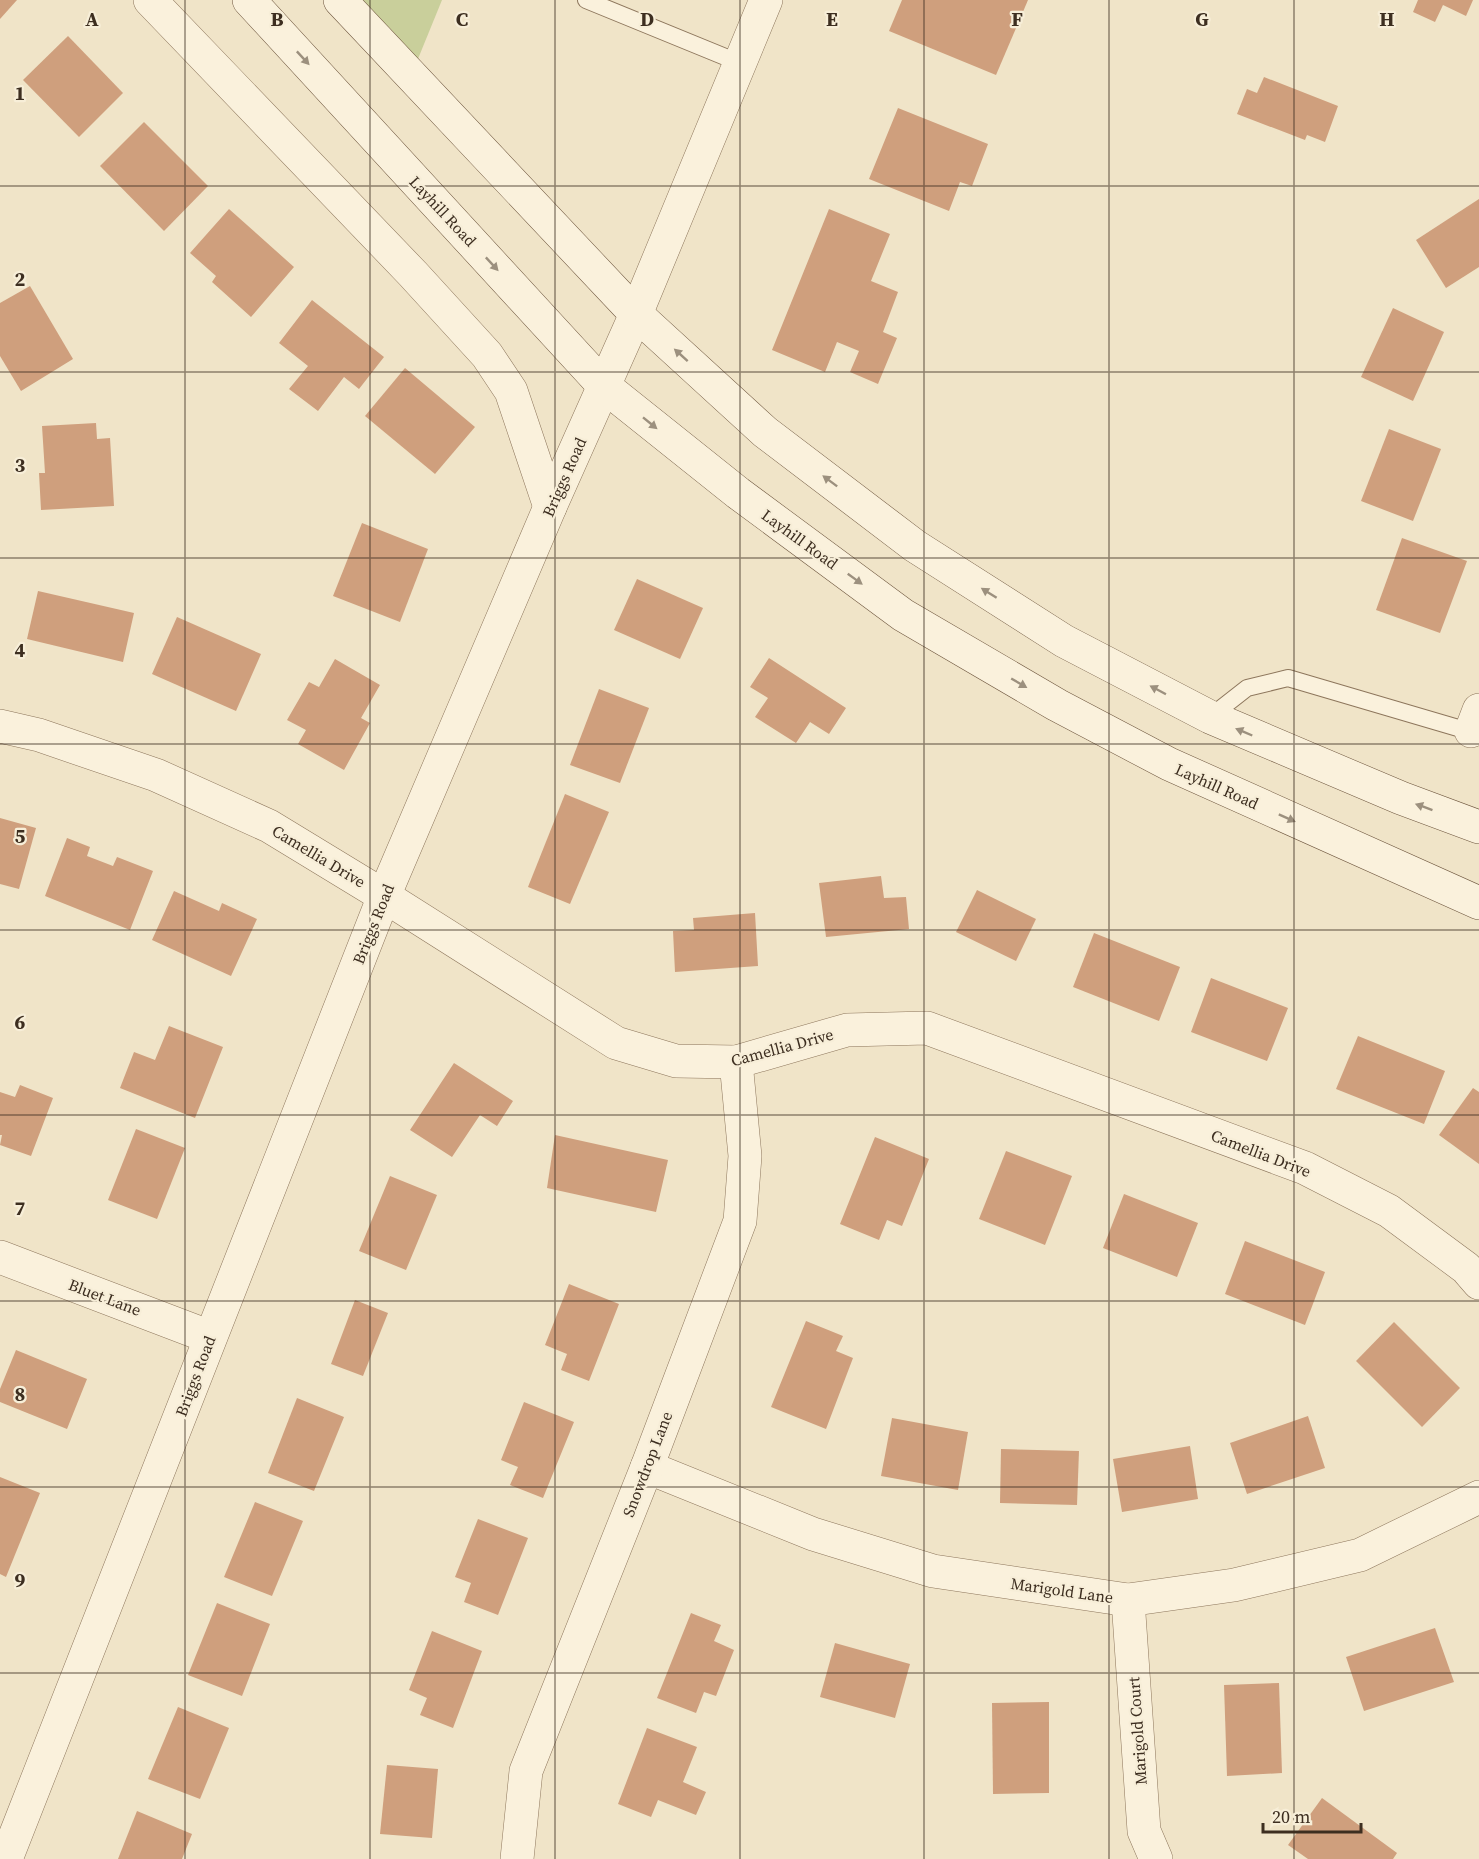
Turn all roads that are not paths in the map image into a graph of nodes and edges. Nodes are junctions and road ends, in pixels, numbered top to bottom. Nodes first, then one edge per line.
1 (150, 0) edge
2 (249, 0) edge
3 (340, 0) edge
4 (586, 0) edge
5 (766, 0) edge
6 (740, 63) junction
7 (636, 314) junction
8 (604, 386) junction
9 (550, 507) junction
10 (1210, 717) junction
11 (1476, 725) edge
12 (0, 726) edge
13 (1479, 827) edge
14 (384, 896) junction
15 (1479, 903) edge
16 (736, 1062) junction
17 (0, 1257) edge
18 (1479, 1283) edge
19 (210, 1337) junction
20 (647, 1467) junction
21 (1479, 1497) edge
22 (1128, 1600) junction
23 (6, 1859) edge
24 (517, 1859) edge
25 (1156, 1859) edge

1 - 9 street
2 -> 8 street, Layhill Road
3 - 7 street
4 - 6 lane
5 - 6 street, Briggs Road
6 - 7 street, Briggs Road
7 - 8 street, Briggs Road
10 -> 7 street
8 - 9 street, Briggs Road
8 -> 15 street, Layhill Road
9 - 14 street, Briggs Road
10 - 11 lane
13 -> 10 street
12 - 14 street, Camellia Drive
14 - 16 street, Camellia Drive
14 - 19 street, Briggs Road
16 - 18 street, Camellia Drive
16 - 20 street, Snowdrop Lane
17 - 19 street, Bluet Lane
19 - 23 street, Briggs Road
20 - 22 street, Marigold Lane
20 - 24 street, Snowdrop Lane
21 - 22 street, Marigold Lane
22 - 25 street, Marigold Court

